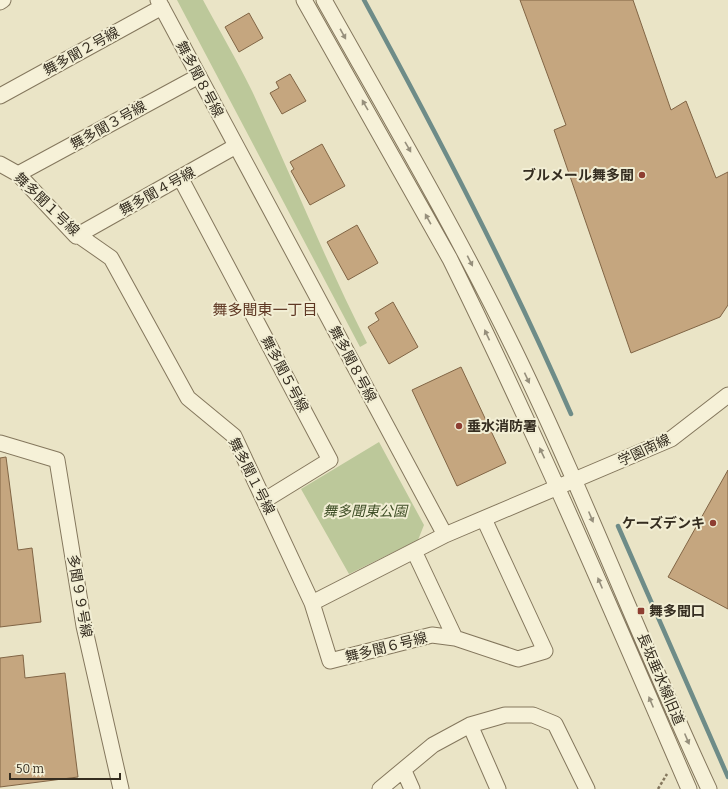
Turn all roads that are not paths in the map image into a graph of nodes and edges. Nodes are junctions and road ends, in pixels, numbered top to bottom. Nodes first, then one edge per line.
1 (3, 0) edge
2 (304, 0) edge
3 (324, 0) edge
4 (0, 2) edge
5 (160, 4) edge
6 (199, 76) junction
7 (0, 96) edge
8 (236, 146) junction
9 (0, 164) edge
10 (18, 174) junction
11 (181, 178) junction
12 (78, 235) junction
13 (728, 395) edge
14 (0, 443) edge
15 (575, 481) junction
16 (558, 488) junction
17 (265, 500) junction
18 (484, 519) junction
19 (445, 535) junction
20 (414, 551) junction
21 (312, 603) junction
22 (455, 638) junction
23 (470, 725) junction
24 (404, 771) junction
25 (121, 789) edge
26 (380, 789) edge
27 (412, 789) edge
28 (498, 789) edge
29 (586, 789) edge
30 (689, 789) edge
31 (709, 789) edge

1 - 4 street
16 -> 2 street, 長坂垂水線旧道
3 -> 15 street, 長坂垂水線旧道
5 - 6 street, 舞多聞８号線
5 - 7 street, 舞多聞２号線
6 - 8 street, 舞多聞８号線
6 - 10 street, 舞多聞３号線
8 - 11 street, 舞多聞４号線
8 - 19 street, 舞多聞８号線
9 - 10 street, 舞多聞１号線
10 - 12 street, 舞多聞１号線
11 - 12 street, 舞多聞４号線
11 - 17 street, 舞多聞５号線
12 - 17 street, 舞多聞１号線
13 - 15 street, 学園南線
14 - 25 street, 多聞９９号線
15 - 16 street, 学園南線
15 -> 31 street, 長坂垂水線旧道
16 - 18 street
30 -> 16 street, 長坂垂水線旧道
17 - 21 street, 舞多聞１号線
18 - 19 street
18 - 22 street, 舞多聞６号線
19 - 20 street
20 - 21 street
20 - 22 street
21 - 22 street, 舞多聞６号線
23 - 24 street
23 - 28 street
23 - 29 street
24 - 26 street
24 - 27 street

